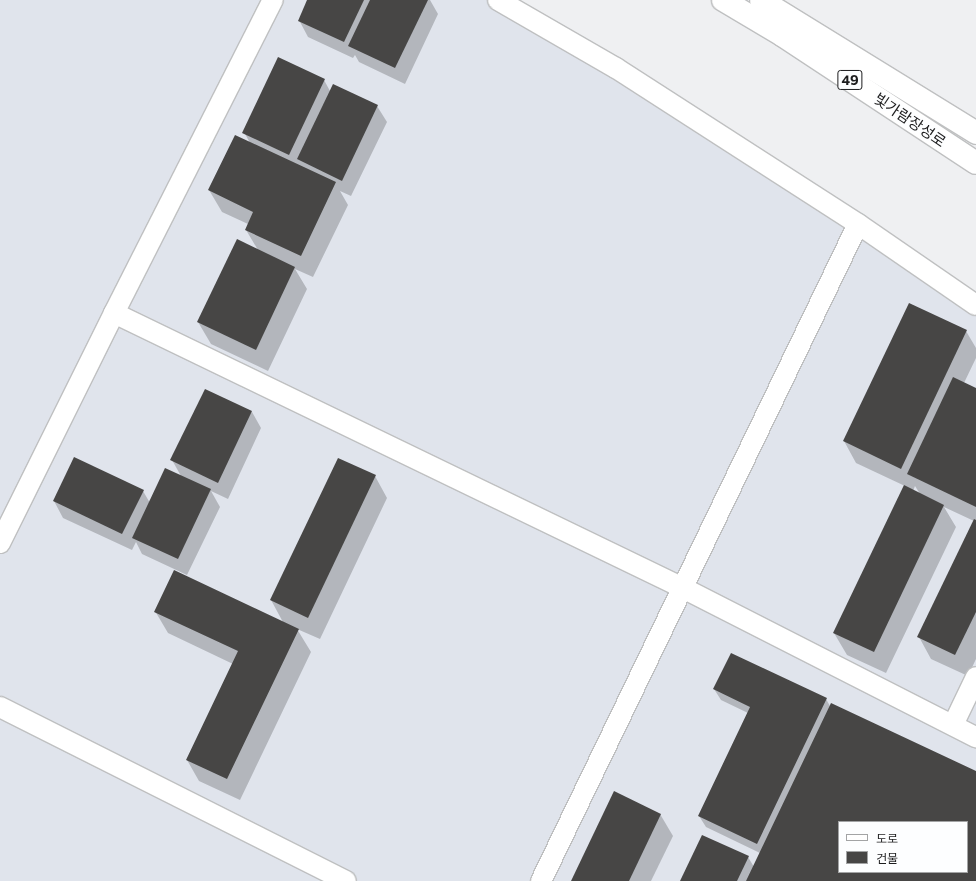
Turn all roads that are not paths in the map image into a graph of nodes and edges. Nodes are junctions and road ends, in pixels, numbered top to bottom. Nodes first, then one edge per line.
1 (273, 0) edge
2 (498, 0) edge
3 (723, 0) edge
4 (761, 0) edge
5 (976, 133) edge
6 (976, 164) edge
7 (858, 224) junction
8 (976, 305) edge
9 (114, 313) junction
10 (0, 543) edge
11 (683, 588) junction
12 (976, 676) edge
13 (0, 707) edge
14 (953, 725) junction
15 (976, 737) edge
16 (346, 881) edge
17 (541, 881) edge

1 - 9 street
2 - 7 street
3 - 6 highway, 빛가람장성로 / 49
4 - 5 highway, 빛가람장성로 / 49
7 - 8 street
7 - 11 street
9 - 10 street
9 - 11 street
11 - 14 street
11 - 17 street
12 - 14 street
13 - 16 street
14 - 15 street

